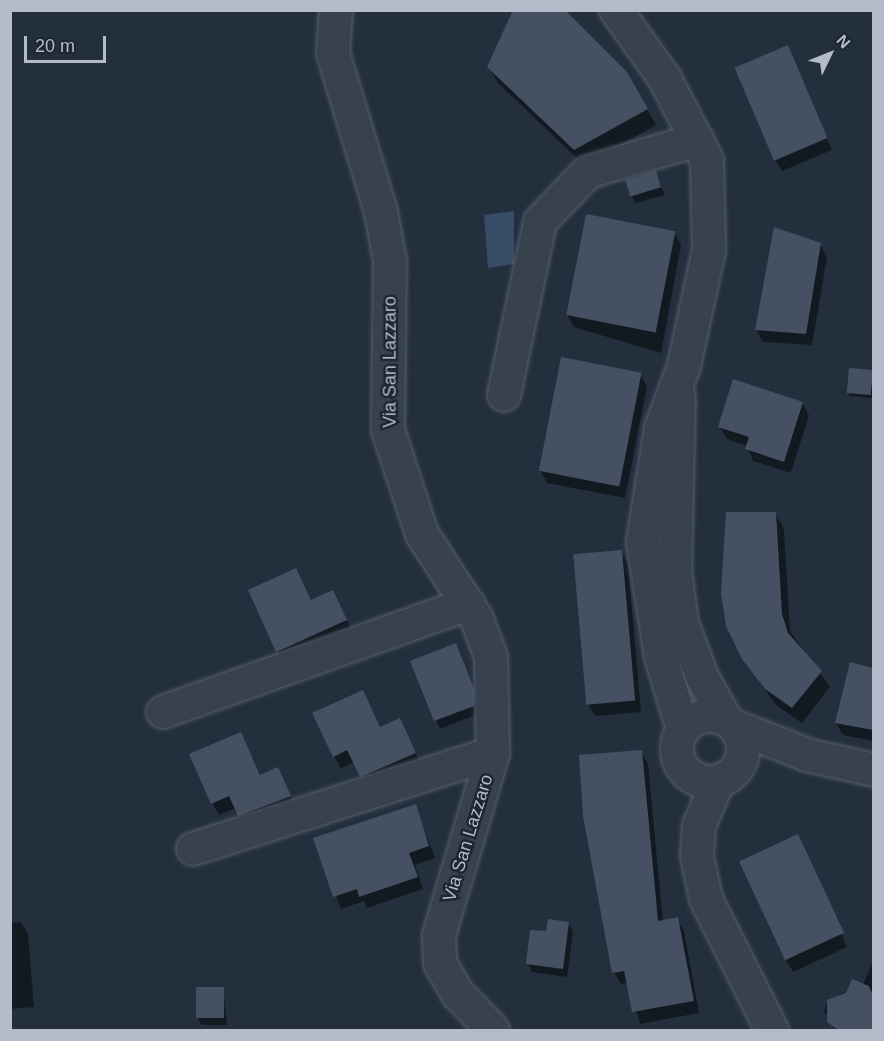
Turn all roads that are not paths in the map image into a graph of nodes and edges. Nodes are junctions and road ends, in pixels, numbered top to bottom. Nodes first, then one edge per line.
1 (336, 10) edge
2 (616, 10) edge
3 (697, 140) junction
4 (678, 387) junction
5 (504, 395) dead end
6 (468, 604) junction
7 (163, 712) dead end
8 (730, 723) junction
9 (683, 730) junction
10 (493, 753) junction
11 (807, 755) junction
12 (873, 770) edge
13 (725, 777) junction
14 (193, 849) dead end
15 (493, 1030) edge
16 (772, 1030) edge

1 - 6 street, Via San Lazzaro
2 - 3 street
3 - 4 street
3 - 5 street
4 - 8 street
4 - 9 street
6 - 7 street
6 - 10 street, Via San Lazzaro
8 - 9 street
8 - 11 street
8 - 13 street
9 - 13 street
10 - 14 street
10 - 15 street, Via San Lazzaro
11 - 12 street
11 - 13 street
13 - 16 street

